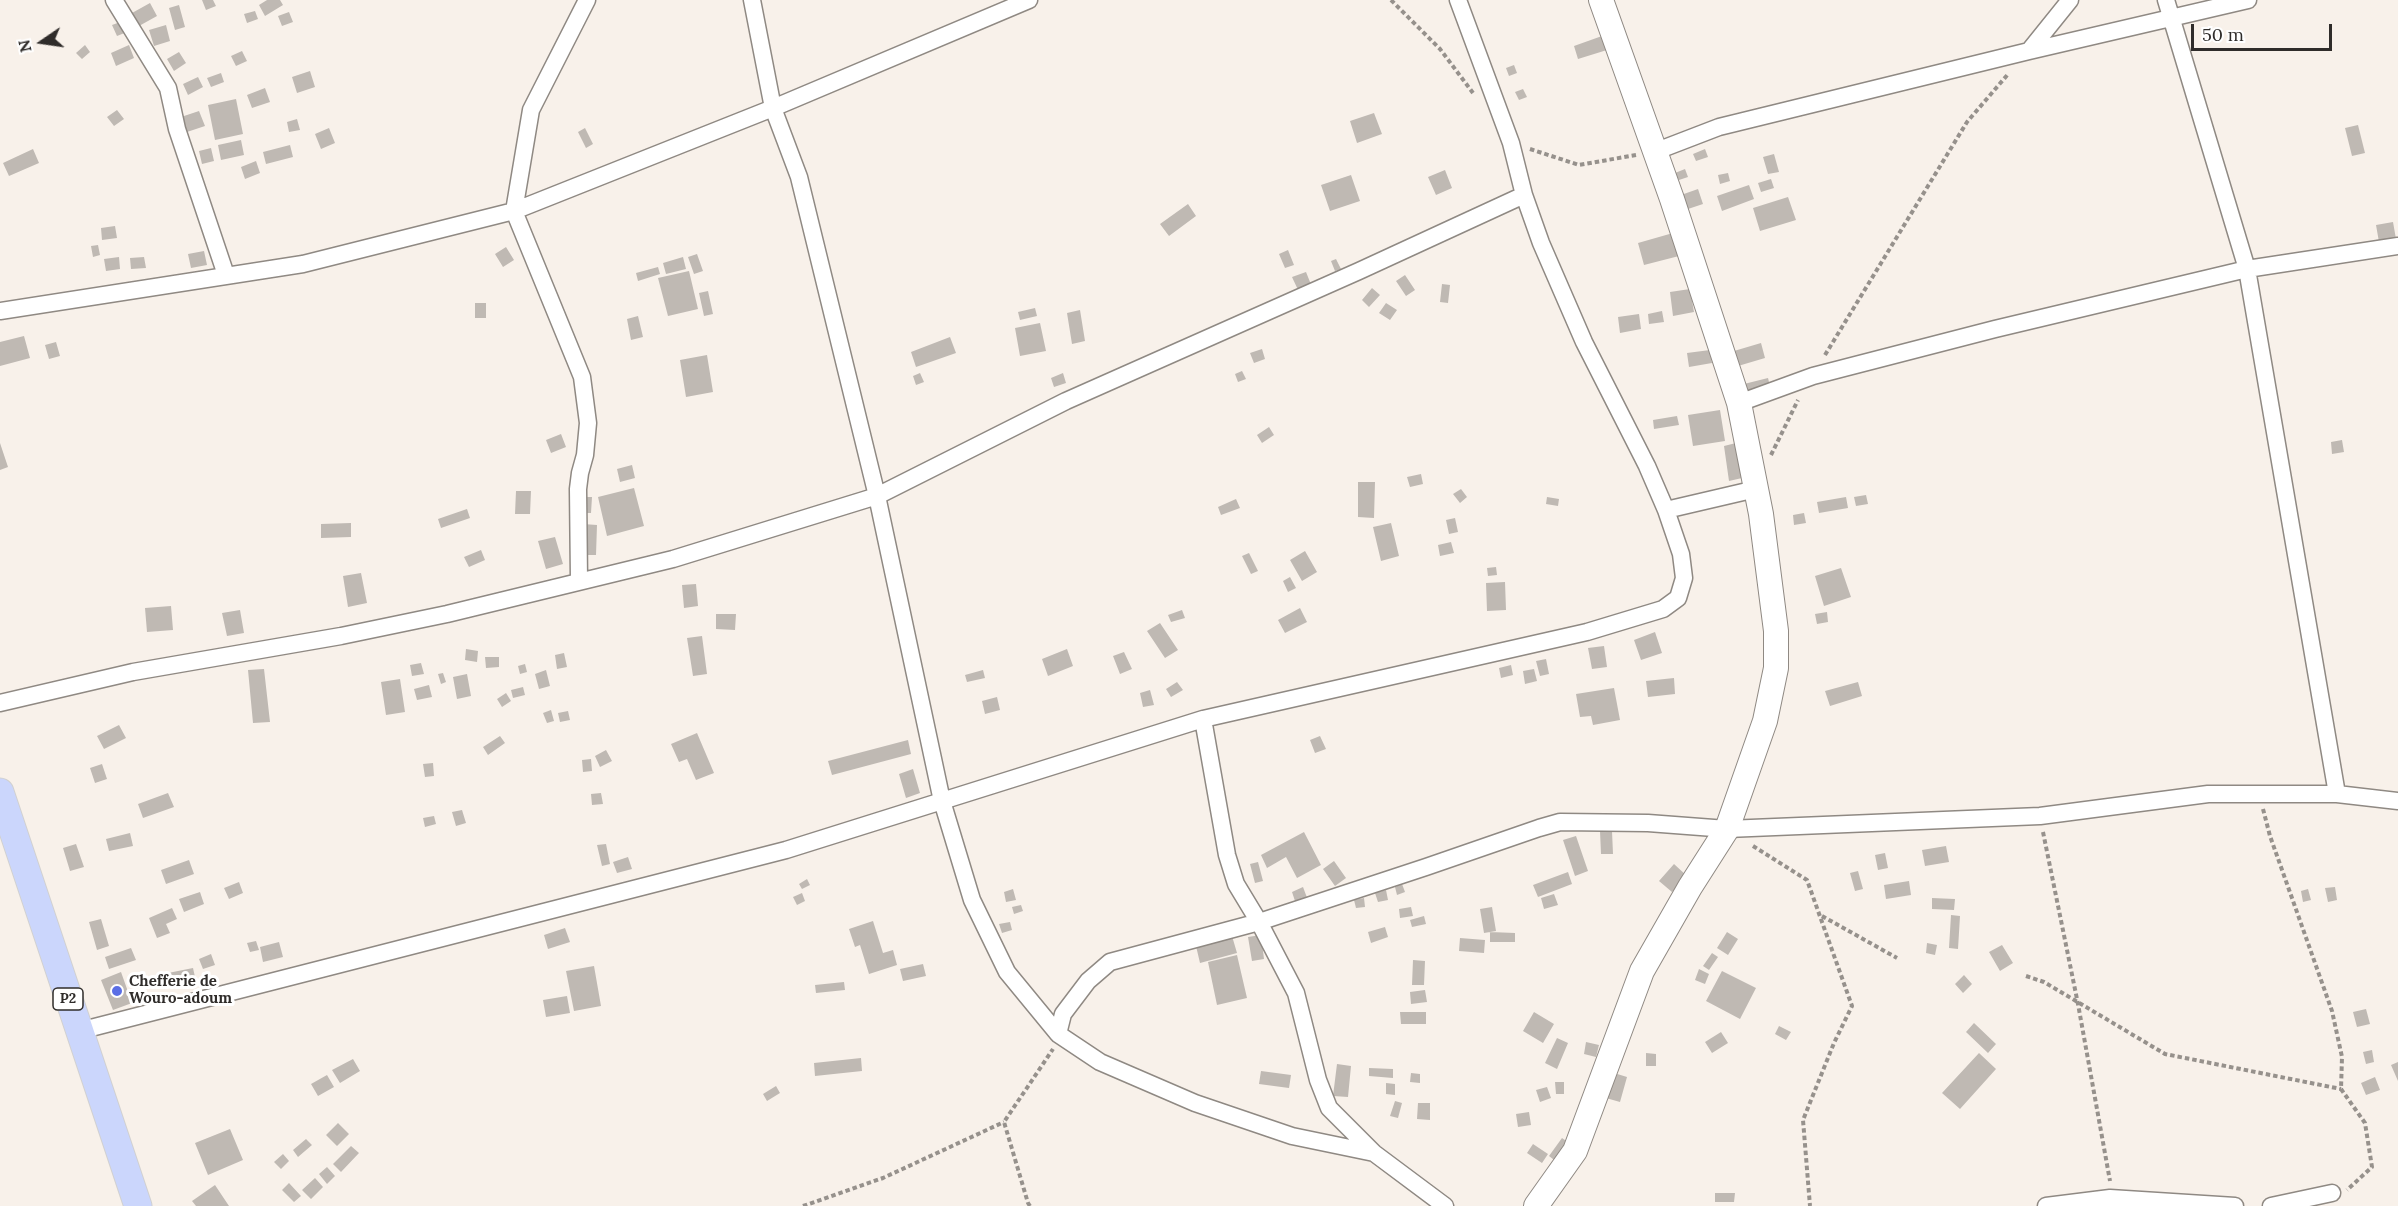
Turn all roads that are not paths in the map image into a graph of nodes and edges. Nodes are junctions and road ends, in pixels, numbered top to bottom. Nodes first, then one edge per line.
1 (114, 0) edge
2 (587, 0) edge
3 (752, 0) edge
4 (1029, 0) edge
5 (1458, 0) edge
6 (1601, 0) edge
7 (2070, 0) edge
8 (2166, 0) edge
9 (2248, 0) edge
10 (2172, 18) junction
11 (2029, 51) junction
12 (773, 108) junction
13 (1654, 152) junction
14 (1524, 195) junction
15 (514, 211) junction
16 (2398, 246) edge
17 (2247, 269) junction
18 (226, 275) junction
19 (0, 311) edge
20 (1738, 403) junction
21 (1756, 489) junction
22 (877, 496) junction
23 (1666, 510) junction
24 (579, 580) junction
25 (0, 703) edge
26 (1203, 719) junction
27 (0, 792) edge
28 (2337, 794) junction
29 (942, 801) junction
30 (2398, 801) edge
31 (1727, 829) junction
32 (1259, 922) junction
33 (79, 1031) junction
34 (1058, 1034) junction
35 (1374, 1153) junction
36 (2332, 1193) road end
37 (138, 1206) edge
38 (1445, 1206) edge
39 (1536, 1206) edge
40 (2046, 1206) edge
41 (2235, 1206) edge
42 (2271, 1206) edge

1 - 18 street
2 - 15 street
3 - 12 street
4 - 12 street
5 - 14 street
6 - 13 main road
7 - 11 street
8 - 10 street
9 - 10 street
10 - 11 street
10 - 17 street
11 - 13 street
12 - 15 street
12 - 22 street
13 - 20 main road
14 - 22 street
14 - 23 street
15 - 18 street
15 - 24 street
16 - 17 street
17 - 20 street
17 - 28 street
18 - 19 street
20 - 21 main road
21 - 23 street
21 - 31 main road
22 - 24 street
22 - 29 street
23 - 26 street
24 - 25 street
26 - 29 street
26 - 32 street
27 - 33 main road, P2
28 - 30 street
28 - 31 street
29 - 33 street
29 - 34 street
31 - 32 street
31 - 39 main road
32 - 34 street
32 - 35 street
33 - 37 main road, P2
34 - 35 street
35 - 38 street
36 - 42 street
40 - 41 street

